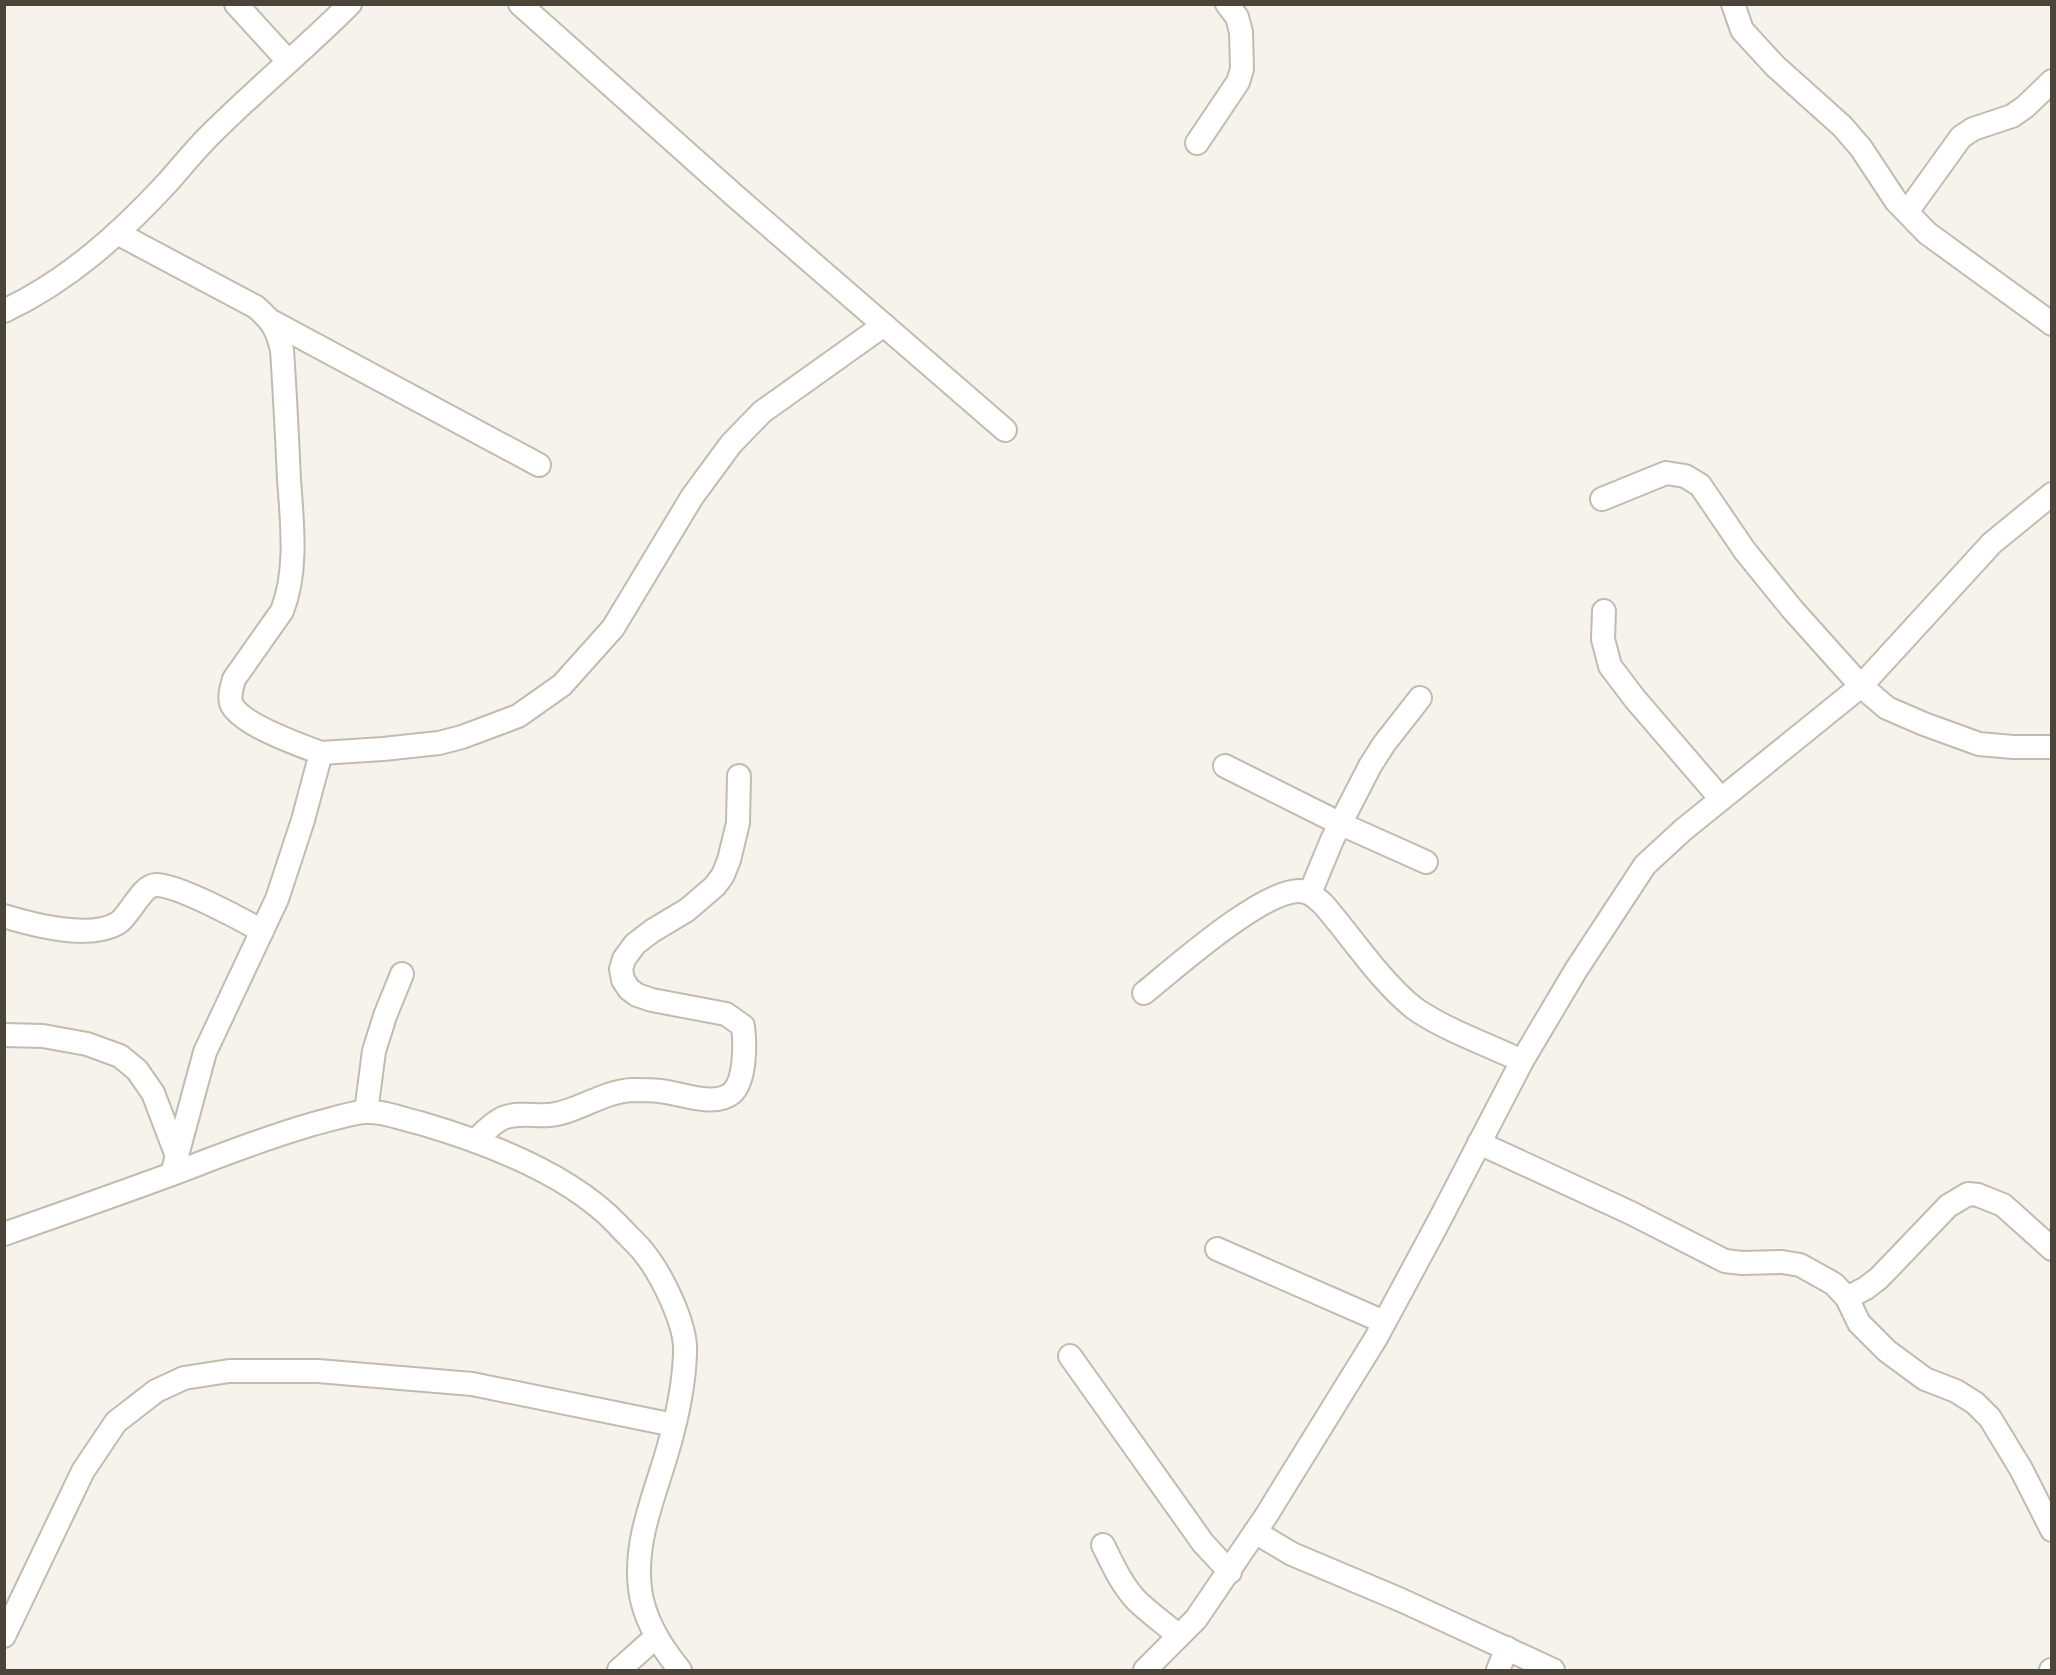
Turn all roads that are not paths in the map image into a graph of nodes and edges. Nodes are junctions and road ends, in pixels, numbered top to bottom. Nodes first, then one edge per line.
1 (236, 4) edge
2 (350, 4) edge
3 (520, 4) edge
4 (1227, 4) edge
5 (1733, 4) edge
6 (288, 62) junction
7 (2052, 81) edge
8 (1197, 143) dead end
9 (1907, 212) junction
10 (117, 233) junction
11 (4, 311) edge
12 (271, 321) junction
13 (2052, 324) edge
14 (884, 325) junction
15 (1005, 430) dead end
16 (538, 465) dead end
17 (2052, 494) edge
18 (1602, 500) dead end
19 (1604, 611) dead end
20 (1861, 686) junction
21 (1420, 698) dead end
22 (2052, 747) edge
23 (321, 753) junction
24 (1225, 766) dead end
25 (739, 776) dead end
26 (1721, 799) junction
27 (1341, 824) junction
28 (1426, 862) dead end
29 (1310, 893) junction
30 (4, 916) edge
31 (262, 931) junction
32 (402, 974) dead end
33 (1144, 993) dead end
34 (4, 1035) edge
35 (1522, 1061) junction
36 (366, 1112) junction
37 (475, 1141) junction
38 (1479, 1143) junction
39 (174, 1165) junction
40 (4, 1234) edge
41 (1217, 1249) dead end
42 (2052, 1249) edge
43 (1846, 1298) junction
44 (1384, 1322) junction
45 (1070, 1356) dead end
46 (674, 1425) junction
47 (2052, 1530) edge
48 (1255, 1532) junction
49 (1102, 1545) dead end
50 (1230, 1572) junction
51 (4, 1636) edge
52 (1179, 1636) junction
53 (656, 1637) junction
54 (1507, 1648) junction
55 (619, 1671) edge
56 (680, 1671) edge
57 (1145, 1671) edge
58 (1498, 1671) edge
59 (1553, 1671) edge

1 - 6 street
2 - 6 street
3 - 14 street
4 - 8 street
5 - 9 street
6 - 10 street
7 - 9 street
9 - 13 street
10 - 11 street
10 - 12 street
12 - 16 street
12 - 23 street
14 - 15 street
14 - 23 street
17 - 20 street
18 - 20 street
19 - 26 street
20 - 22 street
20 - 26 street
21 - 27 street
23 - 31 street
24 - 27 street
25 - 37 street
26 - 35 street
27 - 28 street
27 - 29 street
29 - 33 street
29 - 35 street
30 - 31 street
31 - 39 street
32 - 36 street
34 - 39 street
35 - 38 street
36 - 37 street
36 - 39 street
37 - 46 street
38 - 43 street
38 - 44 street
39 - 40 street
41 - 44 street
42 - 43 street
43 - 47 street
44 - 48 street
45 - 50 street
46 - 51 street
46 - 53 street
48 - 50 street
48 - 54 street
49 - 52 street
50 - 52 street
52 - 57 street
53 - 55 street
53 - 56 street
54 - 58 street
54 - 59 street

